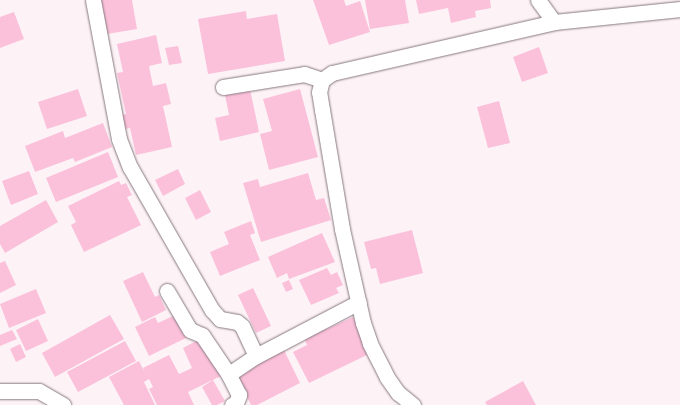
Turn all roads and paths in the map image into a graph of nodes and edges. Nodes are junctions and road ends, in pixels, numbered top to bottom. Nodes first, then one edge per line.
1 (93, 0) edge
2 (538, 0) edge
3 (680, 9) edge
4 (554, 22) junction
5 (322, 80) junction
6 (223, 87) dead end
7 (167, 291) dead end
8 (359, 302) junction
9 (256, 356) junction
10 (229, 375) junction
11 (0, 391) edge
12 (63, 405) edge
13 (232, 405) edge
14 (413, 405) edge

1 - 9 street
2 - 4 street
3 - 4 street
4 - 5 street
5 - 6 street
5 - 8 street
7 - 10 street
8 - 9 street
8 - 14 street
9 - 10 street
10 - 13 street
11 - 12 street

